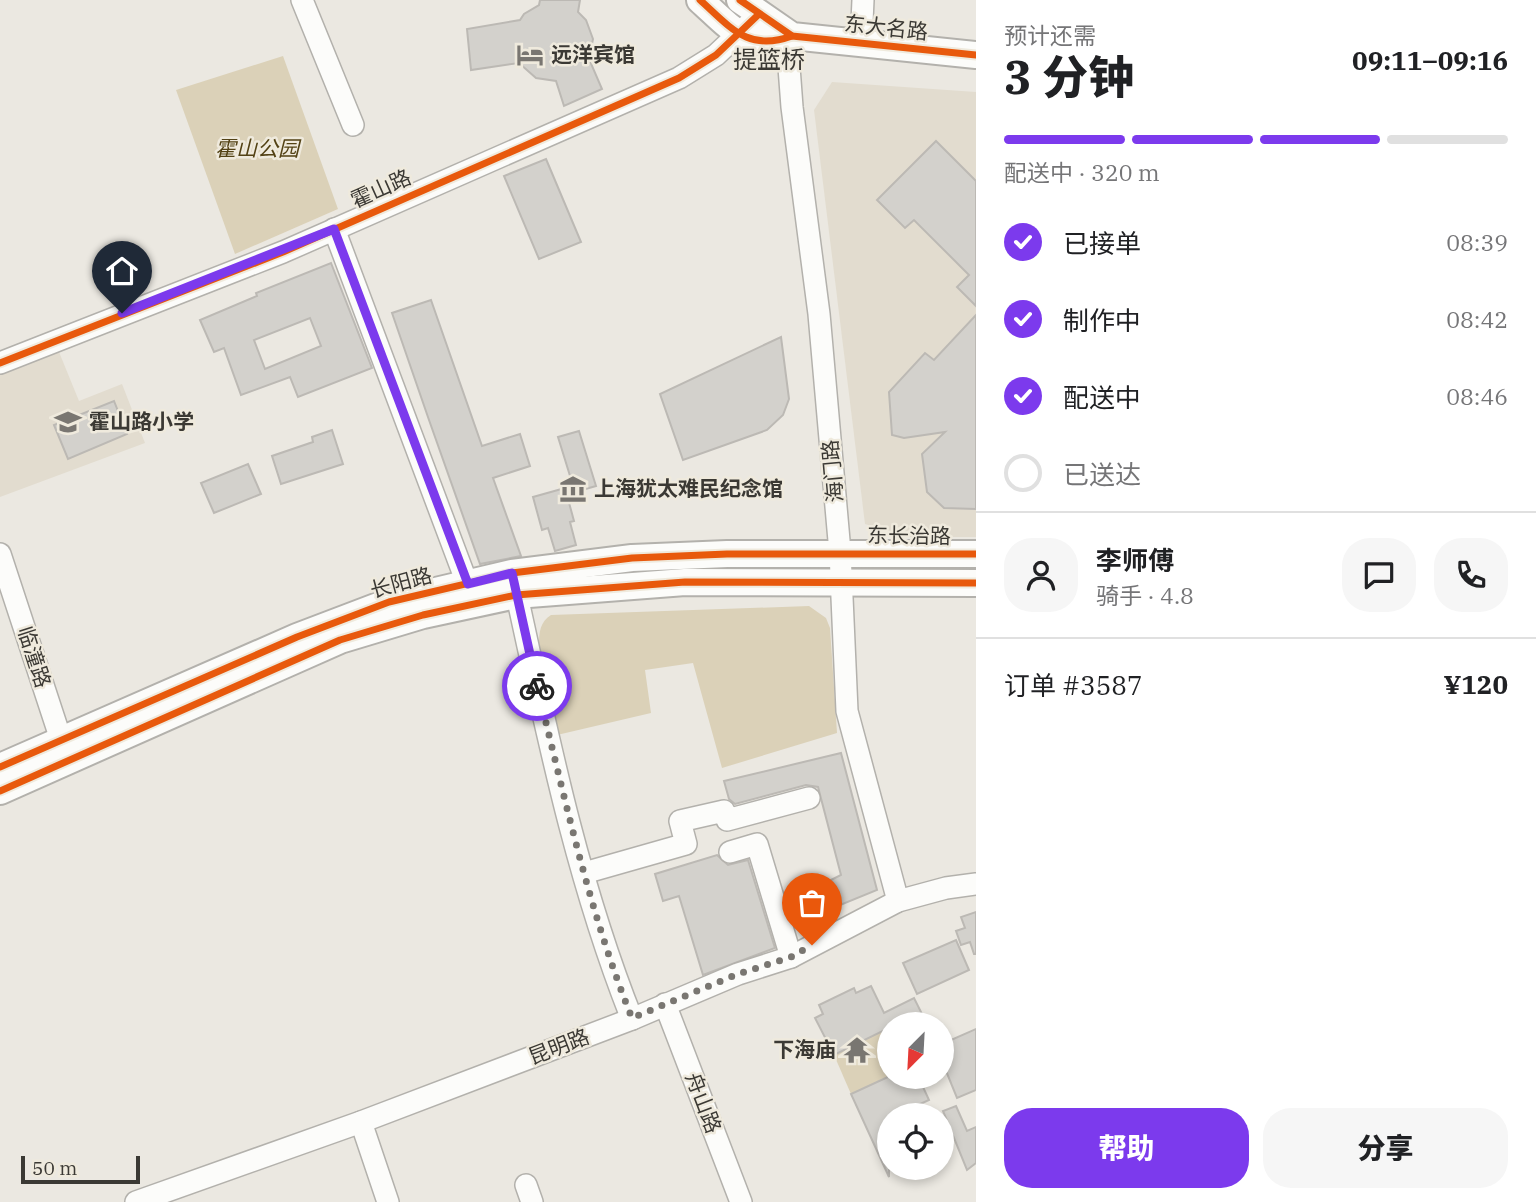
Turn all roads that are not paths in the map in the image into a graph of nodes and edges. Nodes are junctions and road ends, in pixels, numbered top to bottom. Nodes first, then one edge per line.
1 (302, 0) edge
2 (700, 0) edge
3 (863, 0) edge
4 (749, 7) edge
5 (739, 34) junction
6 (792, 36) junction
7 (861, 44) junction
8 (976, 55) edge
9 (353, 125) dead end
10 (334, 229) junction
11 (0, 363) edge
12 (841, 552) junction
13 (0, 554) edge
14 (976, 554) edge
15 (841, 580) junction
16 (976, 583) edge
17 (514, 584) junction
18 (472, 594) junction
19 (64, 751) junction
20 (0, 767) edge
21 (0, 791) edge
22 (809, 798) dead end
23 (730, 852) dead end
24 (584, 873) junction
25 (976, 884) edge
26 (898, 901) junction
27 (791, 957) junction
28 (665, 1004) junction
29 (632, 1018) junction
30 (361, 1122) junction
31 (136, 1202) edge
32 (388, 1202) edge
33 (741, 1202) edge

1 - 9 street
2 - 5 main road, 东大名路
3 - 7 street
4 - 5 street, 霍山路
4 - 6 main road, 东大名路
5 - 6 main road, 东大名路
5 - 10 street, 霍山路
6 - 7 main road, 东大名路
6 - 12 street, 海门路
7 - 8 main road, 东大名路
10 - 11 street, 霍山路
10 - 18 street
12 - 14 main road, 东长治路
12 - 15 street, 海门路
12 - 17 main road, 长阳路
13 - 19 street, 临潼路
15 - 16 main road
15 - 17 main road, 长阳路
15 - 26 street, 海门路
17 - 18 main road, 长阳路
17 - 24 street
18 - 19 main road, 长阳路
19 - 20 main road, 长阳路
19 - 21 main road, 长阳路
22 - 24 street
23 - 27 street
24 - 29 street
25 - 26 street, 昆明路
26 - 27 street, 昆明路
27 - 28 street, 昆明路
28 - 29 street, 昆明路
28 - 33 street, 舟山路
29 - 30 street, 昆明路
30 - 31 street, 昆明路
30 - 32 street

